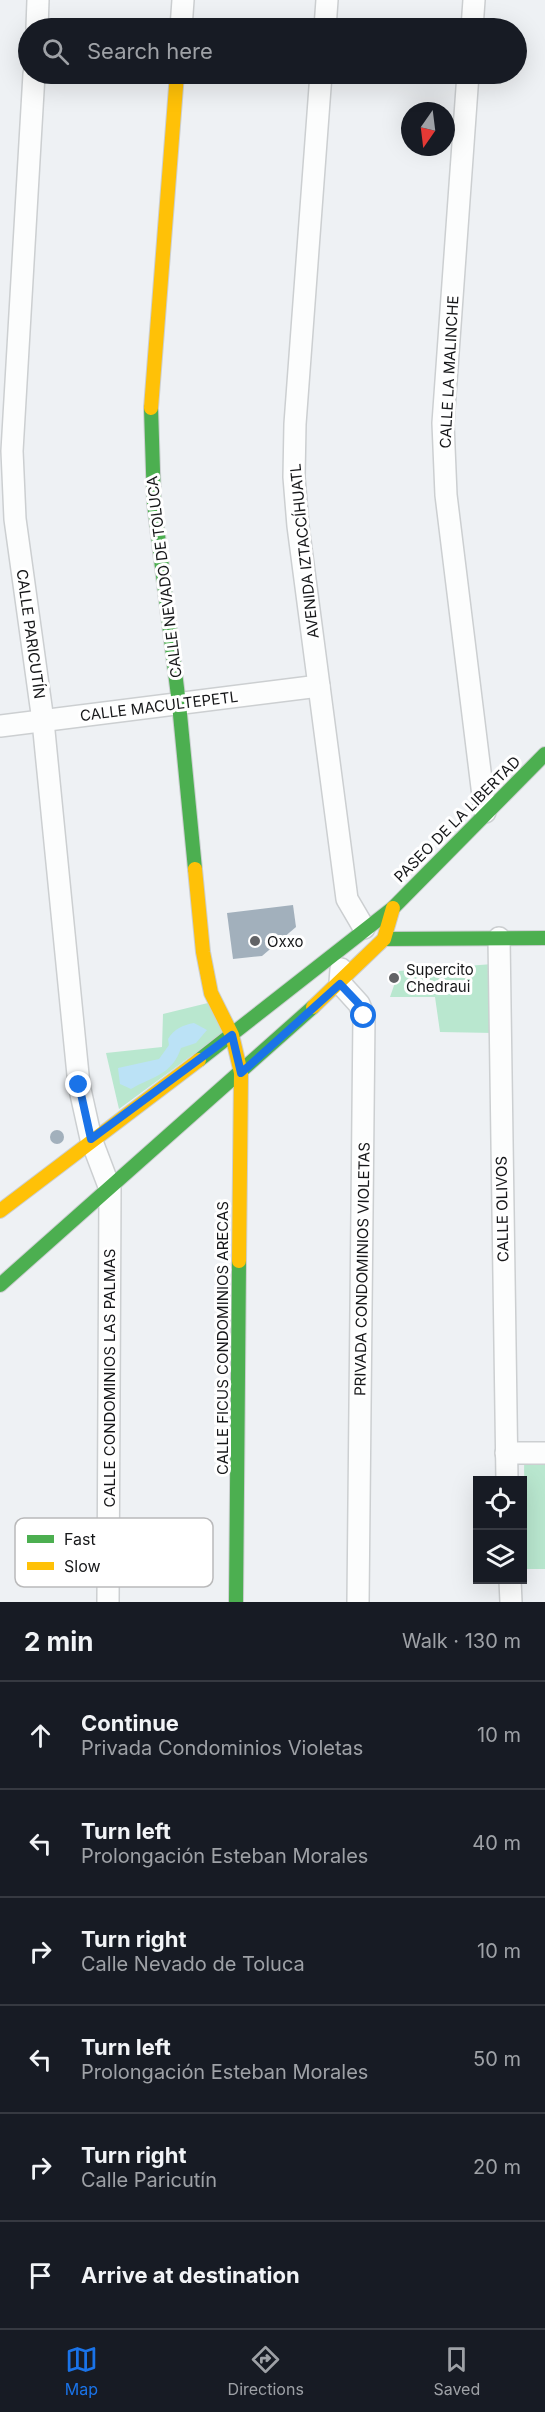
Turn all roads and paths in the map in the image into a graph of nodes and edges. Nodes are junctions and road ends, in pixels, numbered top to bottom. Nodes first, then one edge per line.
1 (38, 0) edge
2 (183, 0) edge
3 (327, 0) edge
4 (474, 0) edge
5 (37, 18) edge
6 (182, 18) edge
7 (326, 18) edge
8 (473, 18) edge
9 (33, 84) edge
10 (176, 84) edge
11 (320, 84) edge
12 (467, 84) edge
13 (319, 686) junction
14 (179, 704) junction
15 (43, 721) junction
16 (0, 726) edge
17 (545, 754) edge
18 (485, 812) junction
19 (393, 908) junction
20 (364, 928) junction
21 (499, 938) junction
22 (545, 938) edge
23 (384, 939) junction
24 (344, 944) junction
25 (340, 984) junction
26 (232, 1035) junction
27 (241, 1073) junction
28 (91, 1139) junction
29 (110, 1189) junction
30 (0, 1211) edge
31 (0, 1285) edge
32 (506, 1453) junction
33 (545, 1453) edge
34 (507, 1476) edge
35 (108, 1518) edge
36 (510, 1584) edge
37 (108, 1587) edge
38 (108, 1602) edge
39 (236, 1602) edge
40 (358, 1602) edge
41 (511, 1602) edge

1 - 5 street
2 - 6 street
3 - 7 street
4 - 8 street
9 - 15 street, CALLE PARICUTÍN
10 - 14 street, CALLE NEVADO DE TOLUCA
11 - 13 street, AVENIDA IZTACCÍHUATL
12 - 18 street, CALLE LA MALINCHE
13 - 14 street, CALLE MACULTEPETL
13 - 20 street, AVENIDA IZTACCÍHUATL
14 - 15 street, CALLE MACULTEPETL
14 - 26 street, CALLE NEVADO DE TOLUCA
15 - 16 street, CALLE MACULTEPETL
15 - 28 street, CALLE PARICUTÍN
17 - 18 street, PASEO DE LA LIBERTAD
18 - 19 street, PASEO DE LA LIBERTAD
19 - 20 street, PASEO DE LA LIBERTAD
19 - 23 street, PASEO DE LA LIBERTAD
20 - 23 street
20 - 24 street, PASEO DE LA LIBERTAD
21 - 22 street
21 - 23 street
21 - 32 street, CALLE OLIVOS
23 - 25 street
24 - 25 street
24 - 26 street, PASEO DE LA LIBERTAD
25 - 27 street
25 - 40 street, PRIVADA CONDOMINIOS VIOLETAS
26 - 27 street, CALLE NEVADO DE TOLUCA
26 - 28 street, PASEO DE LA LIBERTAD
27 - 29 street
27 - 39 street, CALLE FICUS CONDOMINIOS ARECAS
28 - 29 street, CALLE PARICUTÍN
28 - 30 street, PASEO DE LA LIBERTAD
29 - 31 street
29 - 35 street, CALLE CONDOMINIOS LAS PALMAS
32 - 33 street
32 - 34 street, CALLE OLIVOS
36 - 41 street
37 - 38 street, CALLE CONDOMINIOS LAS PALMAS

